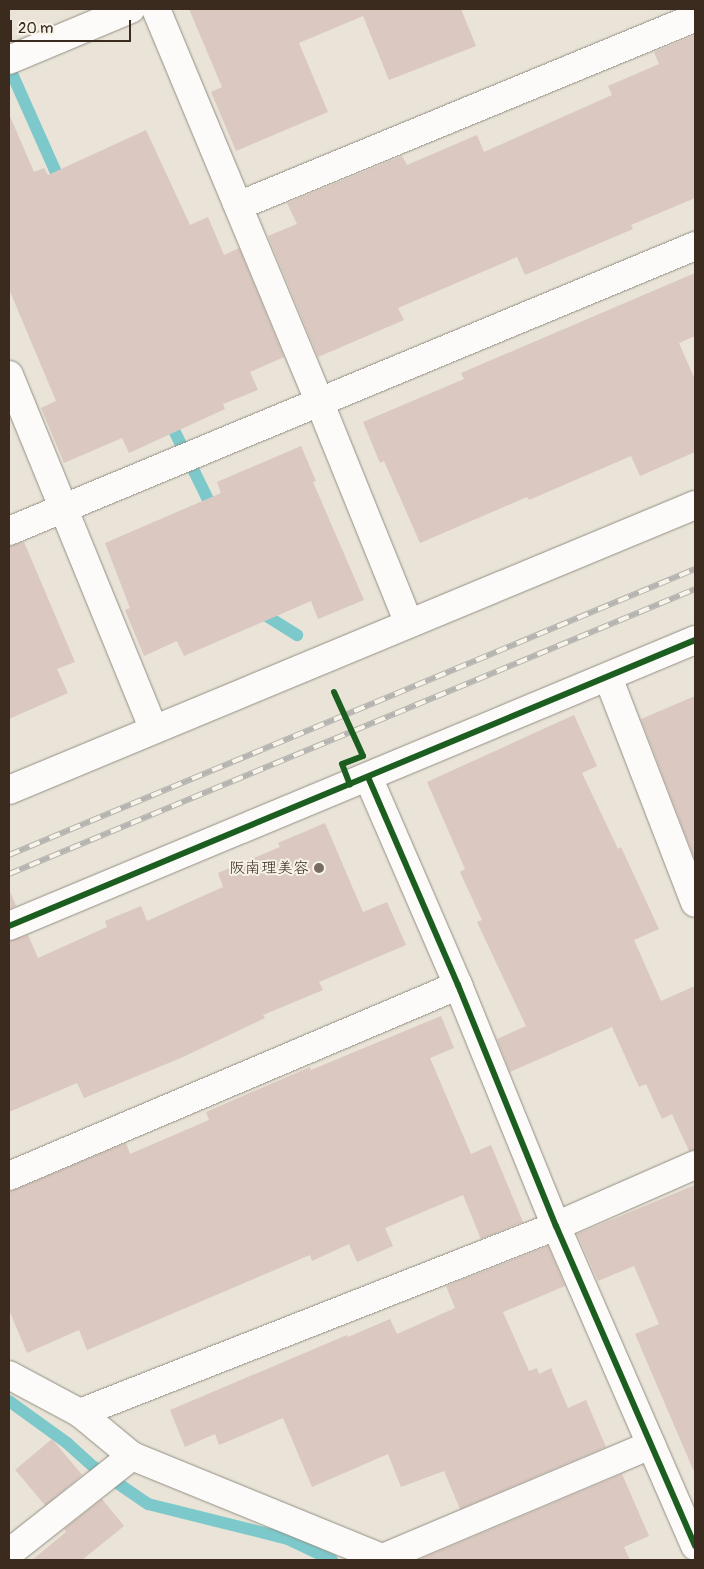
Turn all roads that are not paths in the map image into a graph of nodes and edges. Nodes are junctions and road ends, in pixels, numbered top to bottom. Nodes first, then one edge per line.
1 (131, 9) edge
2 (156, 9) edge
3 (695, 18) edge
4 (15, 57) edge
5 (238, 206) junction
6 (695, 246) edge
7 (9, 375) edge
8 (319, 401) junction
9 (695, 505) edge
10 (64, 509) junction
11 (9, 531) edge
12 (409, 624) junction
13 (695, 640) edge
14 (608, 677) junction
15 (154, 730) junction
16 (368, 777) junction
17 (9, 790) edge
18 (695, 903) edge
19 (9, 926) edge
20 (458, 985) junction
21 (695, 1165) edge
22 (9, 1176) edge
23 (556, 1226) junction
24 (9, 1375) edge
25 (80, 1413) junction
26 (652, 1446) junction
27 (132, 1456) junction
28 (695, 1546) edge
29 (9, 1553) edge
30 (385, 1559) edge

1 - 4 street
2 - 5 street
3 - 5 street
5 - 8 street
6 - 8 street
7 - 10 street
8 - 10 street
8 - 12 street
9 - 12 street
10 - 11 street
10 - 15 street
12 - 15 street
13 - 14 street
14 - 16 street
14 - 18 street
15 - 17 street
16 - 19 street
16 - 20 street
20 - 22 street
20 - 23 street
21 - 23 street
23 - 25 street
23 - 26 street
24 - 25 street
25 - 27 street
26 - 28 street
26 - 30 street
27 - 29 street
27 - 30 street

